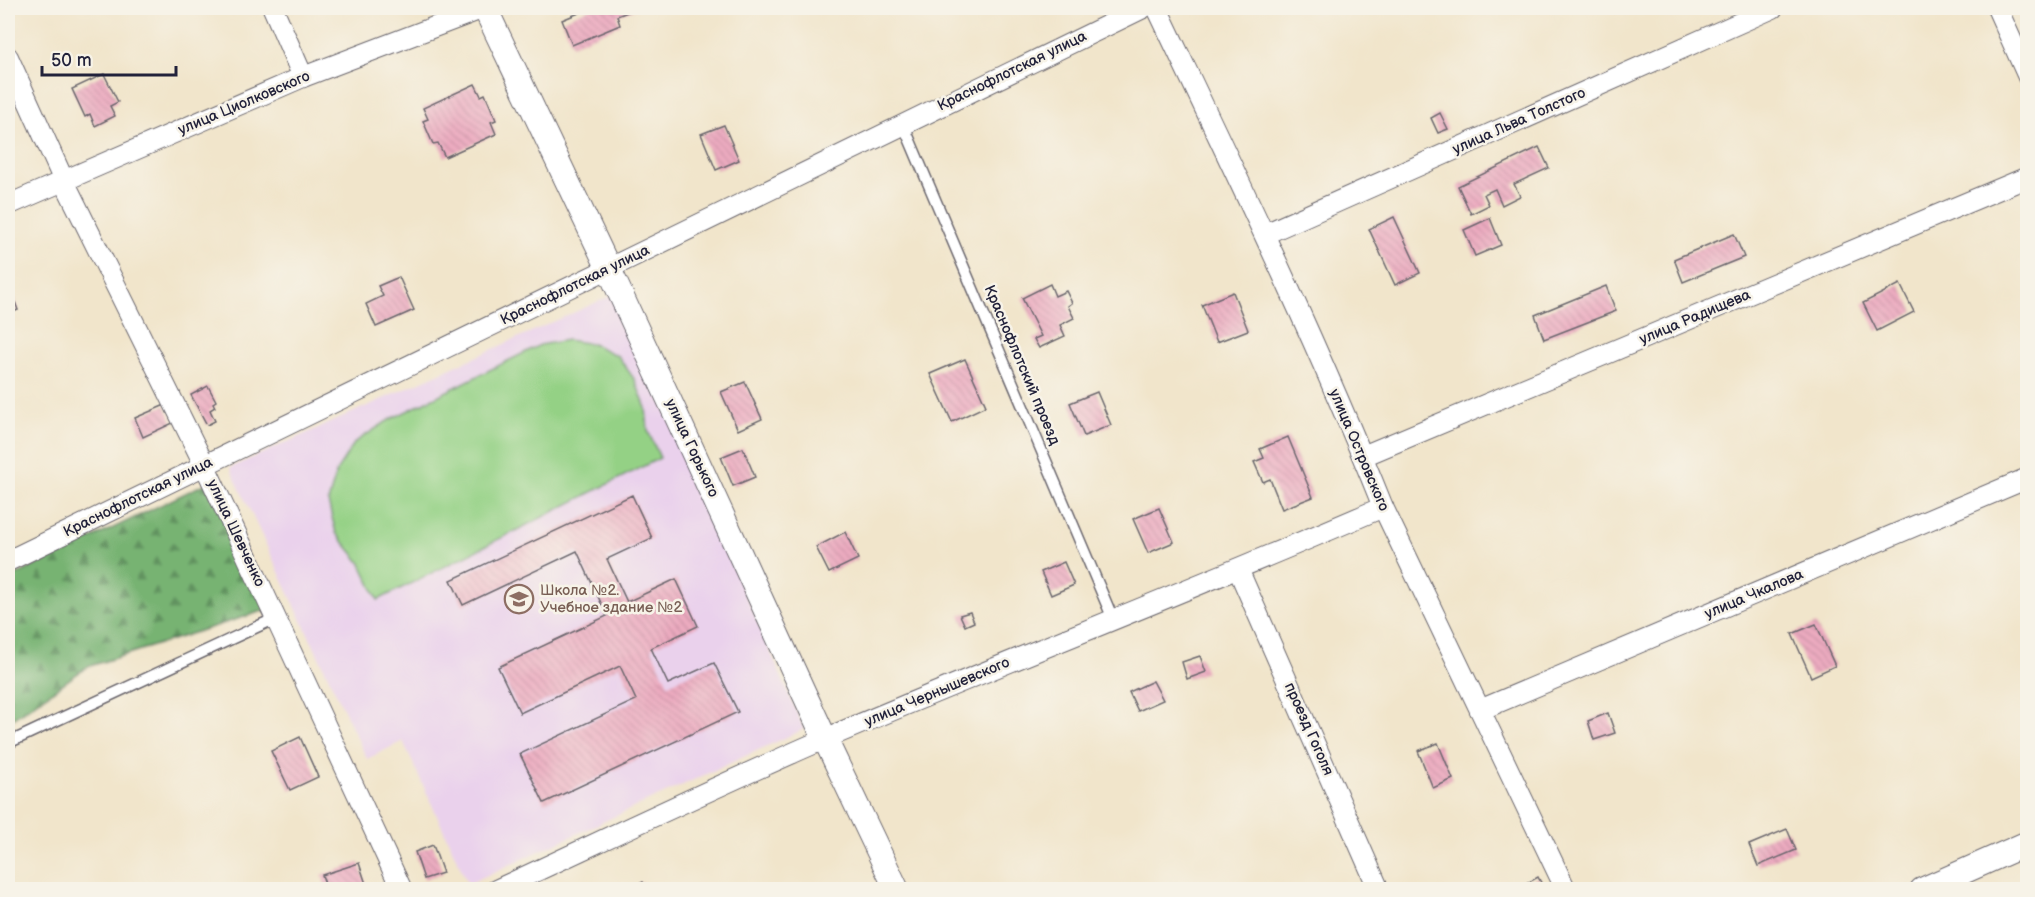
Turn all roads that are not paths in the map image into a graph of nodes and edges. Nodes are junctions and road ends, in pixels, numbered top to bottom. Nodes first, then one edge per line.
1 (273, 8) edge
2 (484, 8) edge
3 (1143, 8) edge
4 (1157, 8) edge
5 (1773, 8) edge
6 (1997, 8) edge
7 (8, 57) edge
8 (303, 77) junction
9 (2028, 77) edge
10 (903, 124) junction
11 (2028, 177) edge
12 (64, 181) junction
13 (8, 205) edge
14 (1264, 234) junction
15 (609, 269) junction
16 (1363, 456) junction
17 (204, 464) junction
18 (2028, 478) edge
19 (1383, 507) junction
20 (8, 561) edge
21 (1238, 569) junction
22 (276, 618) junction
23 (1113, 618) junction
24 (1480, 710) junction
25 (825, 739) junction
26 (8, 743) edge
27 (2028, 843) edge
28 (402, 890) edge
29 (496, 890) edge
30 (897, 890) edge
31 (1379, 890) edge
32 (1566, 890) edge
33 (1922, 890) edge

1 - 8 street
2 - 8 street, улица Циолковского
2 - 15 street, улица Горького
3 - 10 street, Краснофлотская улица
4 - 14 street, улица Островского
5 - 14 street, улица Льва Толстого
6 - 9 street
7 - 12 street, улица Шевченко
8 - 12 street, улица Циолковского
10 - 15 street, Краснофлотская улица
10 - 23 lane, Краснофлотский проезд
11 - 16 street, улица Радищева
12 - 13 street, улица Циолковского
12 - 17 street, улица Шевченко
14 - 16 street, улица Островского
15 - 17 street, Краснофлотская улица
15 - 25 street, улица Горького
16 - 19 street, улица Островского
17 - 20 street, Краснофлотская улица
17 - 22 street, улица Шевченко
18 - 24 street, улица Чкалова
19 - 21 street, улица Чернышевского
19 - 24 street, улица Островского
21 - 23 street, улица Чернышевского
21 - 31 street, проезд Гоголя
22 - 26 lane
22 - 28 street, улица Шевченко
23 - 25 street, улица Чернышевского
24 - 32 street, улица Островского
25 - 29 street, улица Чернышевского
25 - 30 street, улица Горького
27 - 33 street

